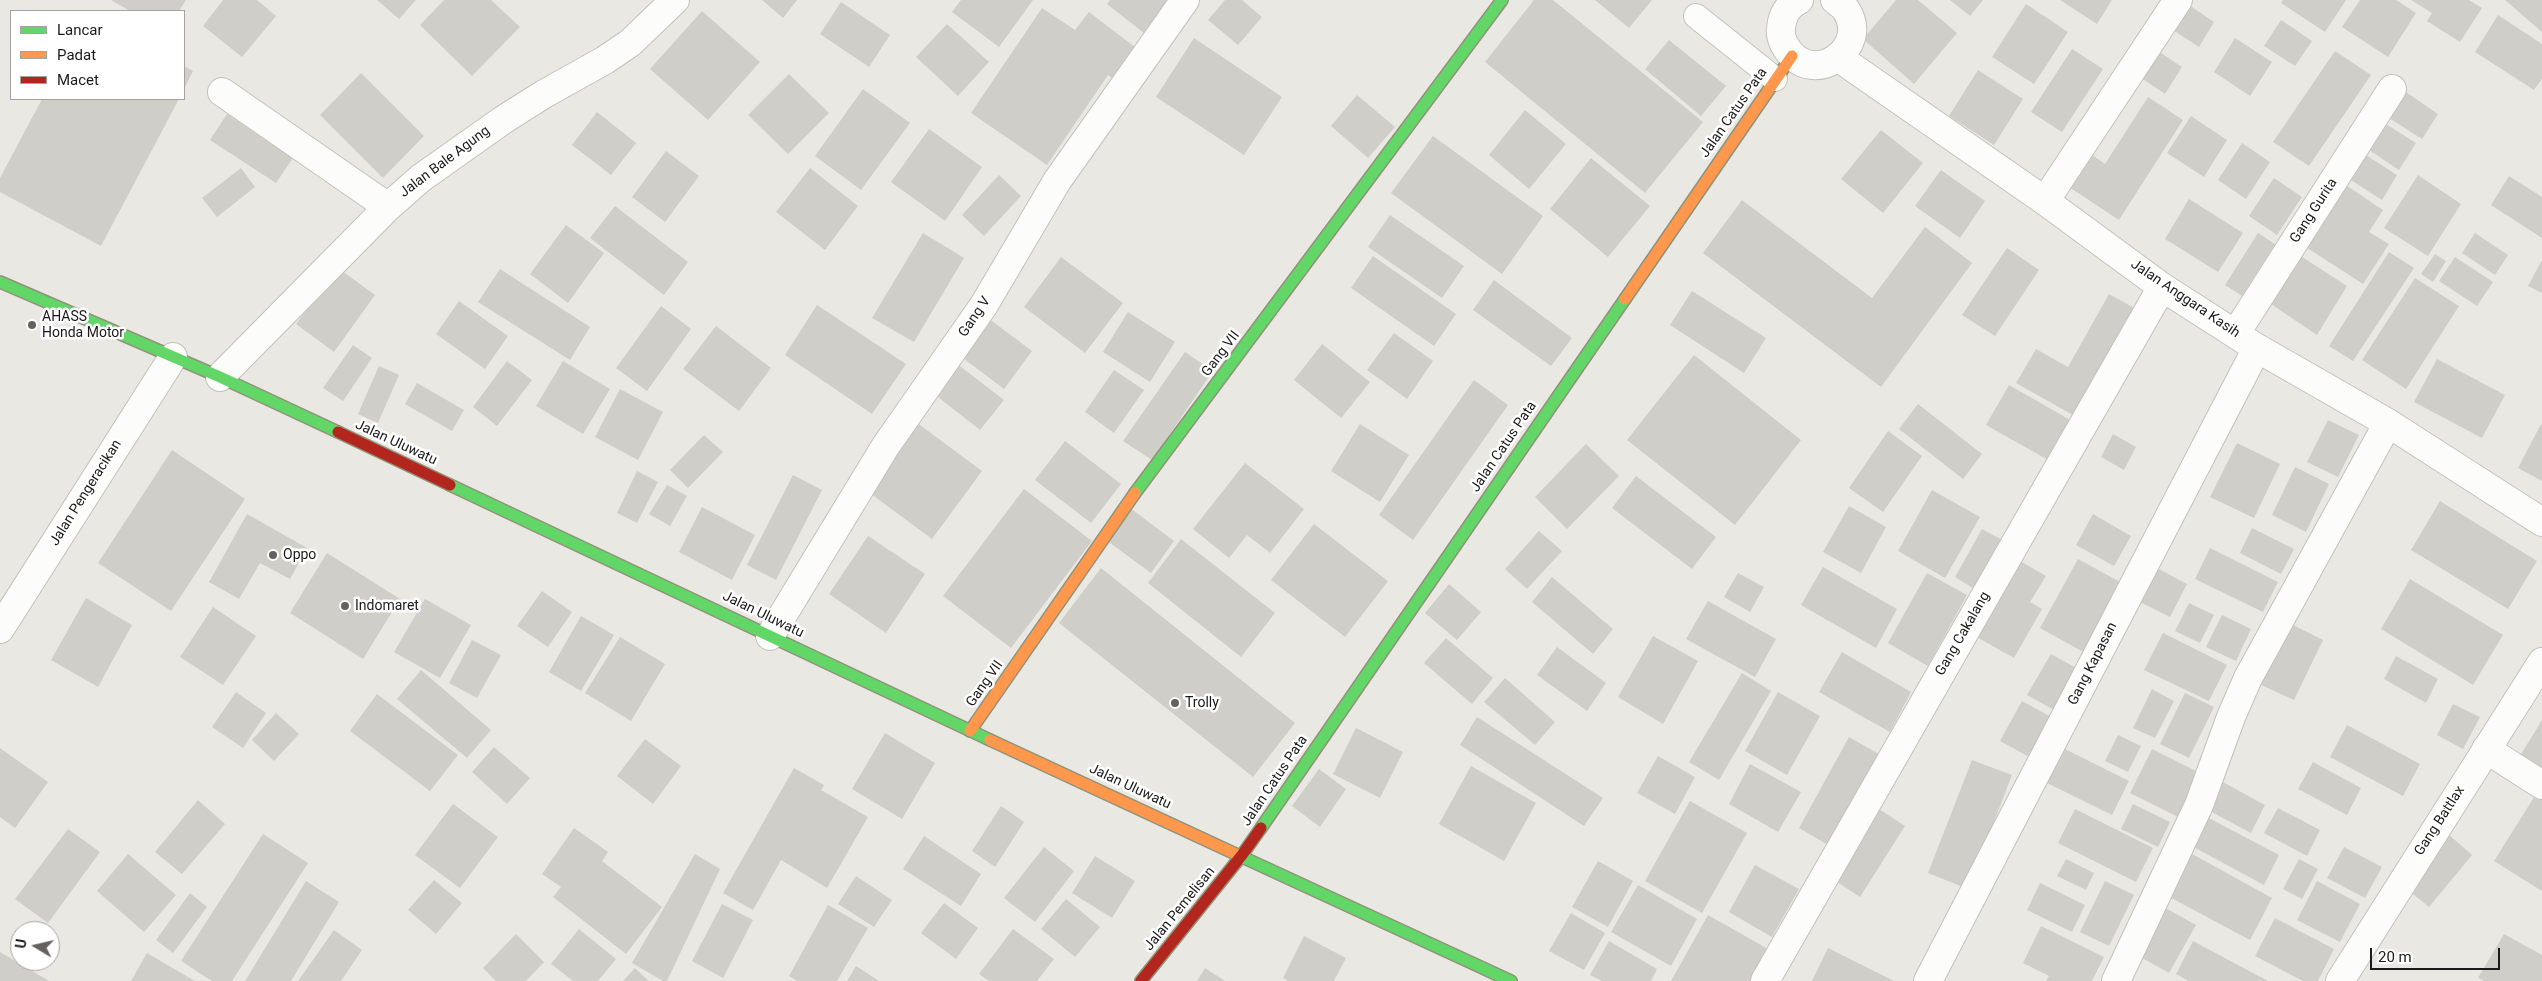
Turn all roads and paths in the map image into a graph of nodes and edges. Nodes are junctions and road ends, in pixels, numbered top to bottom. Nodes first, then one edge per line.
1 (674, 0) edge
2 (1185, 0) edge
3 (1502, 0) edge
4 (2178, 0) edge
5 (1794, 1) edge
6 (1846, 3) edge
7 (1696, 16) dead end
8 (1792, 56) junction
9 (1839, 58) junction
10 (1775, 79) junction
11 (2392, 89) dead end
12 (222, 92) dead end
13 (2045, 201) junction
14 (388, 207) junction
15 (0, 282) edge
16 (2162, 287) junction
17 (2247, 340) junction
18 (173, 357) junction
19 (220, 377) junction
20 (2388, 423) junction
21 (2542, 522) edge
22 (0, 629) edge
23 (770, 636) junction
24 (2542, 662) edge
25 (970, 730) junction
26 (2486, 749) junction
27 (2542, 785) edge
28 (1242, 855) junction
29 (1141, 981) edge
30 (1511, 981) edge
31 (1765, 981) edge
32 (1928, 981) edge
33 (2116, 981) edge
34 (2340, 981) edge

1 - 14 street, Jalan Bale Agung
2 - 23 street, Gang V
3 - 25 street, Gang VII
4 - 13 street
5 - 8 street
6 - 9 street
7 - 10 lane
8 - 9 street
8 - 10 street, Jalan Catus Pata
9 - 13 street, Jalan Anggara Kasih
10 - 28 street, Jalan Catus Pata
11 - 17 street, Gang Gurita
12 - 14 street
13 - 16 street, Jalan Anggara Kasih
14 - 19 street, Jalan Bale Agung
15 - 18 street, Jalan Uluwatu
16 - 17 street, Jalan Anggara Kasih
16 - 31 street, Gang Cakalang
17 - 20 street, Jalan Anggara Kasih
17 - 32 street, Gang Kapasan
18 - 19 street, Jalan Uluwatu
18 - 22 street, Jalan Pengeracikan
19 - 23 street, Jalan Uluwatu
20 - 21 street, Jalan Anggara Kasih
20 - 33 street
23 - 25 street, Jalan Uluwatu
24 - 26 street, Gang Battlax
25 - 28 street, Jalan Uluwatu
26 - 27 street
26 - 34 street, Gang Battlax
28 - 29 street, Jalan Pemelisan
28 - 30 street, Jalan Uluwatu

